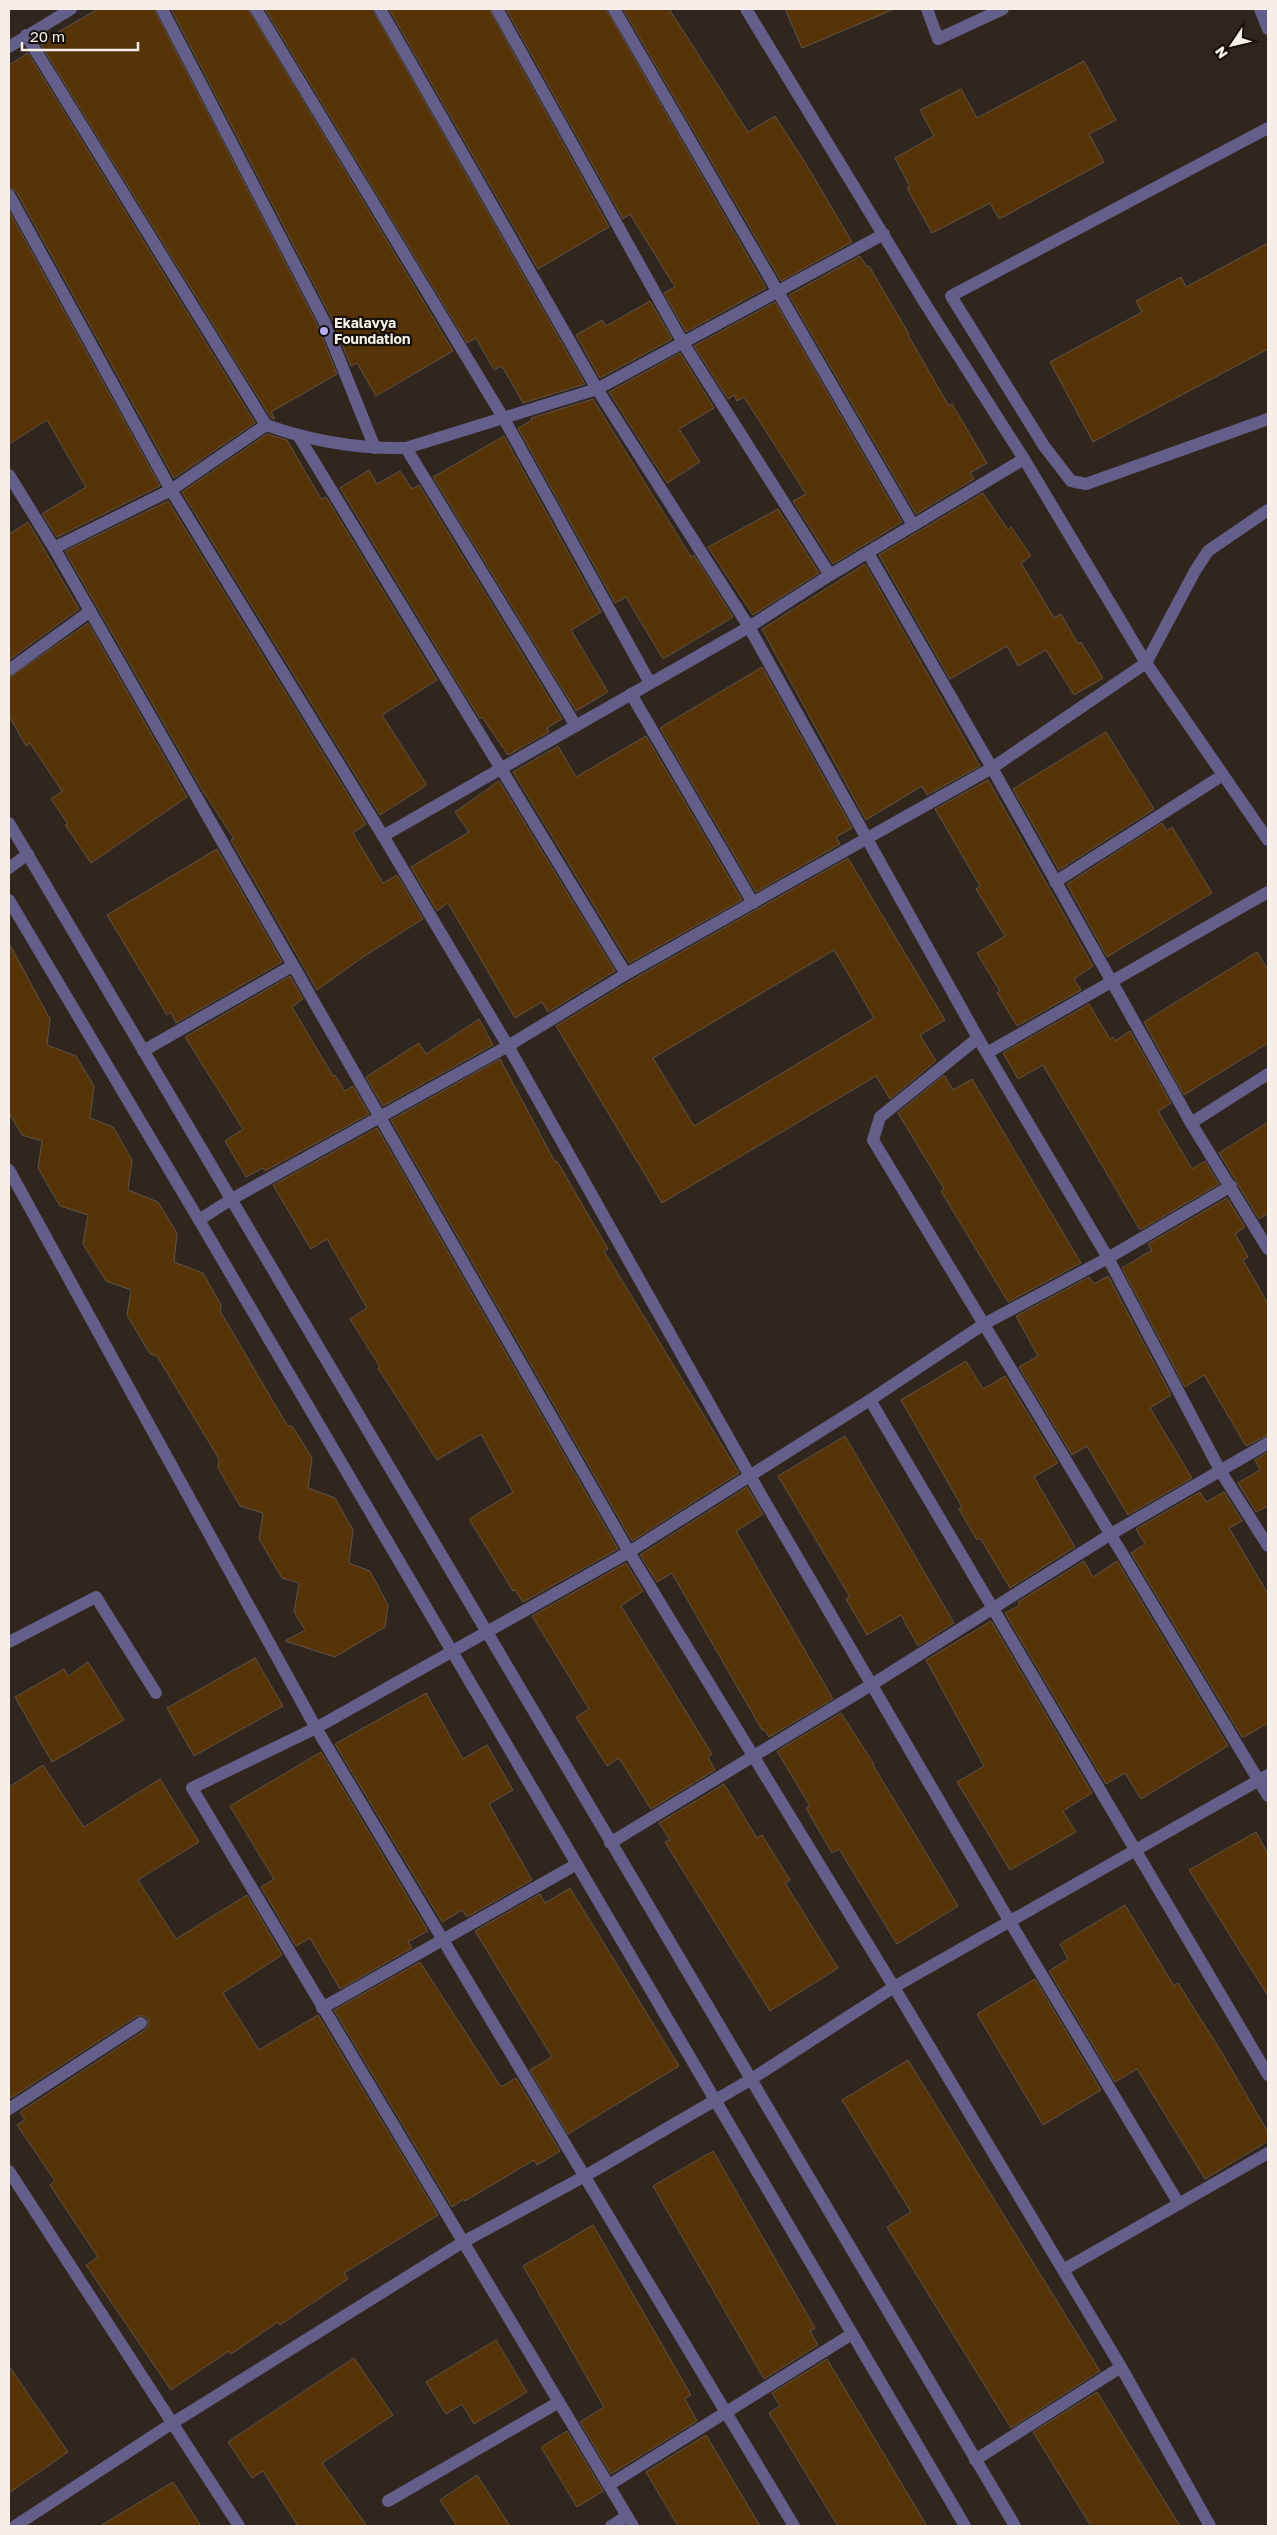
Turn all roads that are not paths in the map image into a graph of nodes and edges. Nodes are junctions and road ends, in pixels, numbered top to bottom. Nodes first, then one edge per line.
1 (71, 9) edge
2 (162, 9) edge
3 (256, 9) edge
4 (380, 9) edge
5 (497, 9) edge
6 (614, 9) edge
7 (746, 9) edge
8 (927, 9) edge
9 (1003, 9) edge
10 (1260, 9) edge
11 (1268, 29) edge
12 (26, 35) junction
13 (9, 48) edge
14 (1268, 128) edge
15 (9, 195) edge
16 (884, 234) junction
17 (779, 291) junction
18 (683, 343) junction
19 (597, 389) junction
20 (504, 419) junction
21 (1268, 419) edge
22 (266, 425) junction
23 (299, 437) junction
24 (375, 448) junction
25 (406, 448) junction
26 (1024, 459) junction
27 (9, 475) edge
28 (171, 490) junction
29 (1268, 510) edge
30 (913, 526) junction
31 (54, 548) junction
32 (868, 553) junction
33 (830, 575) junction
34 (89, 612) junction
35 (749, 627) junction
36 (1146, 663) junction
37 (9, 670) edge
38 (650, 683) junction
39 (630, 694) junction
40 (576, 726) junction
41 (992, 768) junction
42 (500, 769) junction
43 (1222, 775) junction
44 (9, 822) edge
45 (383, 836) junction
46 (868, 839) junction
47 (1268, 840) edge
48 (28, 854) junction
49 (9, 868) edge
50 (1055, 882) junction
51 (1268, 892) edge
52 (9, 900) edge
53 (754, 903) junction
54 (292, 966) junction
55 (626, 974) junction
56 (1110, 981) junction
57 (978, 1038) junction
58 (508, 1046) junction
59 (143, 1051) junction
60 (987, 1053) junction
61 (1268, 1074) edge
62 (378, 1118) junction
63 (1191, 1123) junction
64 (9, 1170) edge
65 (1231, 1186) junction
66 (230, 1200) junction
67 (199, 1220) junction
68 (1265, 1234) edge
69 (1268, 1249) edge
70 (1108, 1258) junction
71 (984, 1324) junction
72 (870, 1400) junction
73 (1268, 1443) edge
74 (1222, 1472) junction
75 (750, 1476) junction
76 (1111, 1534) junction
77 (1268, 1546) edge
78 (629, 1552) junction
79 (991, 1608) junction
80 (487, 1634) junction
81 (9, 1642) edge
82 (453, 1653) junction
83 (871, 1685) junction
84 (156, 1693) dead end
85 (316, 1728) junction
86 (753, 1757) junction
87 (1264, 1778) edge
88 (1268, 1796) edge
89 (610, 1843) junction
90 (1137, 1850) junction
91 (577, 1864) junction
92 (1010, 1922) junction
93 (443, 1940) junction
94 (894, 1987) junction
95 (322, 2008) junction
96 (141, 2023) dead end
97 (1268, 2075) edge
98 (750, 2080) junction
99 (714, 2099) junction
100 (9, 2108) edge
101 (1268, 2153) edge
102 (9, 2171) edge
103 (585, 2176) junction
104 (1178, 2204) junction
105 (463, 2242) junction
106 (1063, 2270) junction
107 (852, 2334) junction
108 (1121, 2368) junction
109 (559, 2402) junction
110 (726, 2413) junction
111 (171, 2424) junction
112 (976, 2460) junction
113 (609, 2485) junction
114 (388, 2500) dead end
115 (630, 2521) edge
116 (15, 2526) edge
117 (239, 2526) edge
118 (611, 2526) edge
119 (794, 2526) edge
120 (965, 2526) edge
121 (1015, 2526) edge
122 (1210, 2526) edge

1 - 12 street
2 - 24 street
3 - 20 street
4 - 19 street
5 - 18 street
6 - 17 street
7 - 16 street
8 - 9 street
10 - 11 street
12 - 13 street
12 - 22 street
14 - 21 street
15 - 28 street
16 - 17 street
16 - 26 street
17 - 18 street
17 - 30 street
18 - 19 street
18 - 33 street
19 - 20 street
19 - 35 street
20 - 25 street
20 - 38 street
22 - 23 street
22 - 28 street
23 - 24 street
23 - 42 street
24 - 25 street
25 - 40 street
26 - 30 street
26 - 36 street
27 - 31 street
28 - 31 street
28 - 45 street
29 - 36 street
30 - 32 street
31 - 34 street
32 - 33 street
32 - 41 street
33 - 35 street
34 - 37 street
34 - 54 street
35 - 38 street
35 - 46 street
36 - 41 street
36 - 43 street
38 - 39 street
39 - 40 street
39 - 53 street
40 - 42 street
41 - 46 street
41 - 50 street
42 - 45 street
42 - 55 street
43 - 47 street
43 - 50 street
44 - 48 street
45 - 58 street
46 - 53 street
46 - 57 street
48 - 49 street
48 - 59 street
50 - 56 street
51 - 56 street
52 - 67 street
53 - 55 street
54 - 59 street
54 - 62 street
55 - 58 street
56 - 60 street
56 - 63 street
57 - 60 street
57 - 71 street
58 - 62 street
58 - 75 street
59 - 66 street
60 - 70 street
61 - 63 street
62 - 66 street
62 - 78 street
63 - 65 street
64 - 85 street
65 - 68 street
65 - 70 street
66 - 67 street
66 - 80 street
67 - 82 street
68 - 69 street
70 - 71 street
70 - 74 street
71 - 72 street
71 - 76 street
72 - 75 street
72 - 79 street
73 - 74 street
74 - 76 street
74 - 77 street
75 - 78 street
75 - 83 street
76 - 79 street
76 - 87 street
78 - 80 street
78 - 86 street
79 - 83 street
79 - 90 street
80 - 82 street
80 - 89 street
81 - 84 street
82 - 85 street
82 - 91 street
83 - 86 street
83 - 92 street
85 - 93 street
85 - 95 street
86 - 89 street
86 - 94 street
87 - 88 street
87 - 90 street
89 - 98 street
90 - 92 street
90 - 97 street
91 - 93 street
91 - 99 street
92 - 94 street
92 - 104 street
93 - 95 street
93 - 103 street
94 - 98 street
94 - 106 street
95 - 105 street
96 - 100 street
98 - 99 street
98 - 112 street
99 - 103 street
99 - 107 street
101 - 104 street
102 - 111 street
103 - 105 street
103 - 110 street
104 - 106 street
105 - 109 street
105 - 111 street
106 - 108 street
107 - 110 street
107 - 120 street
108 - 112 street
108 - 122 street
109 - 113 street
109 - 114 street
110 - 113 street
110 - 119 street
111 - 116 street
111 - 117 street
112 - 121 street
113 - 115 street
115 - 118 street

